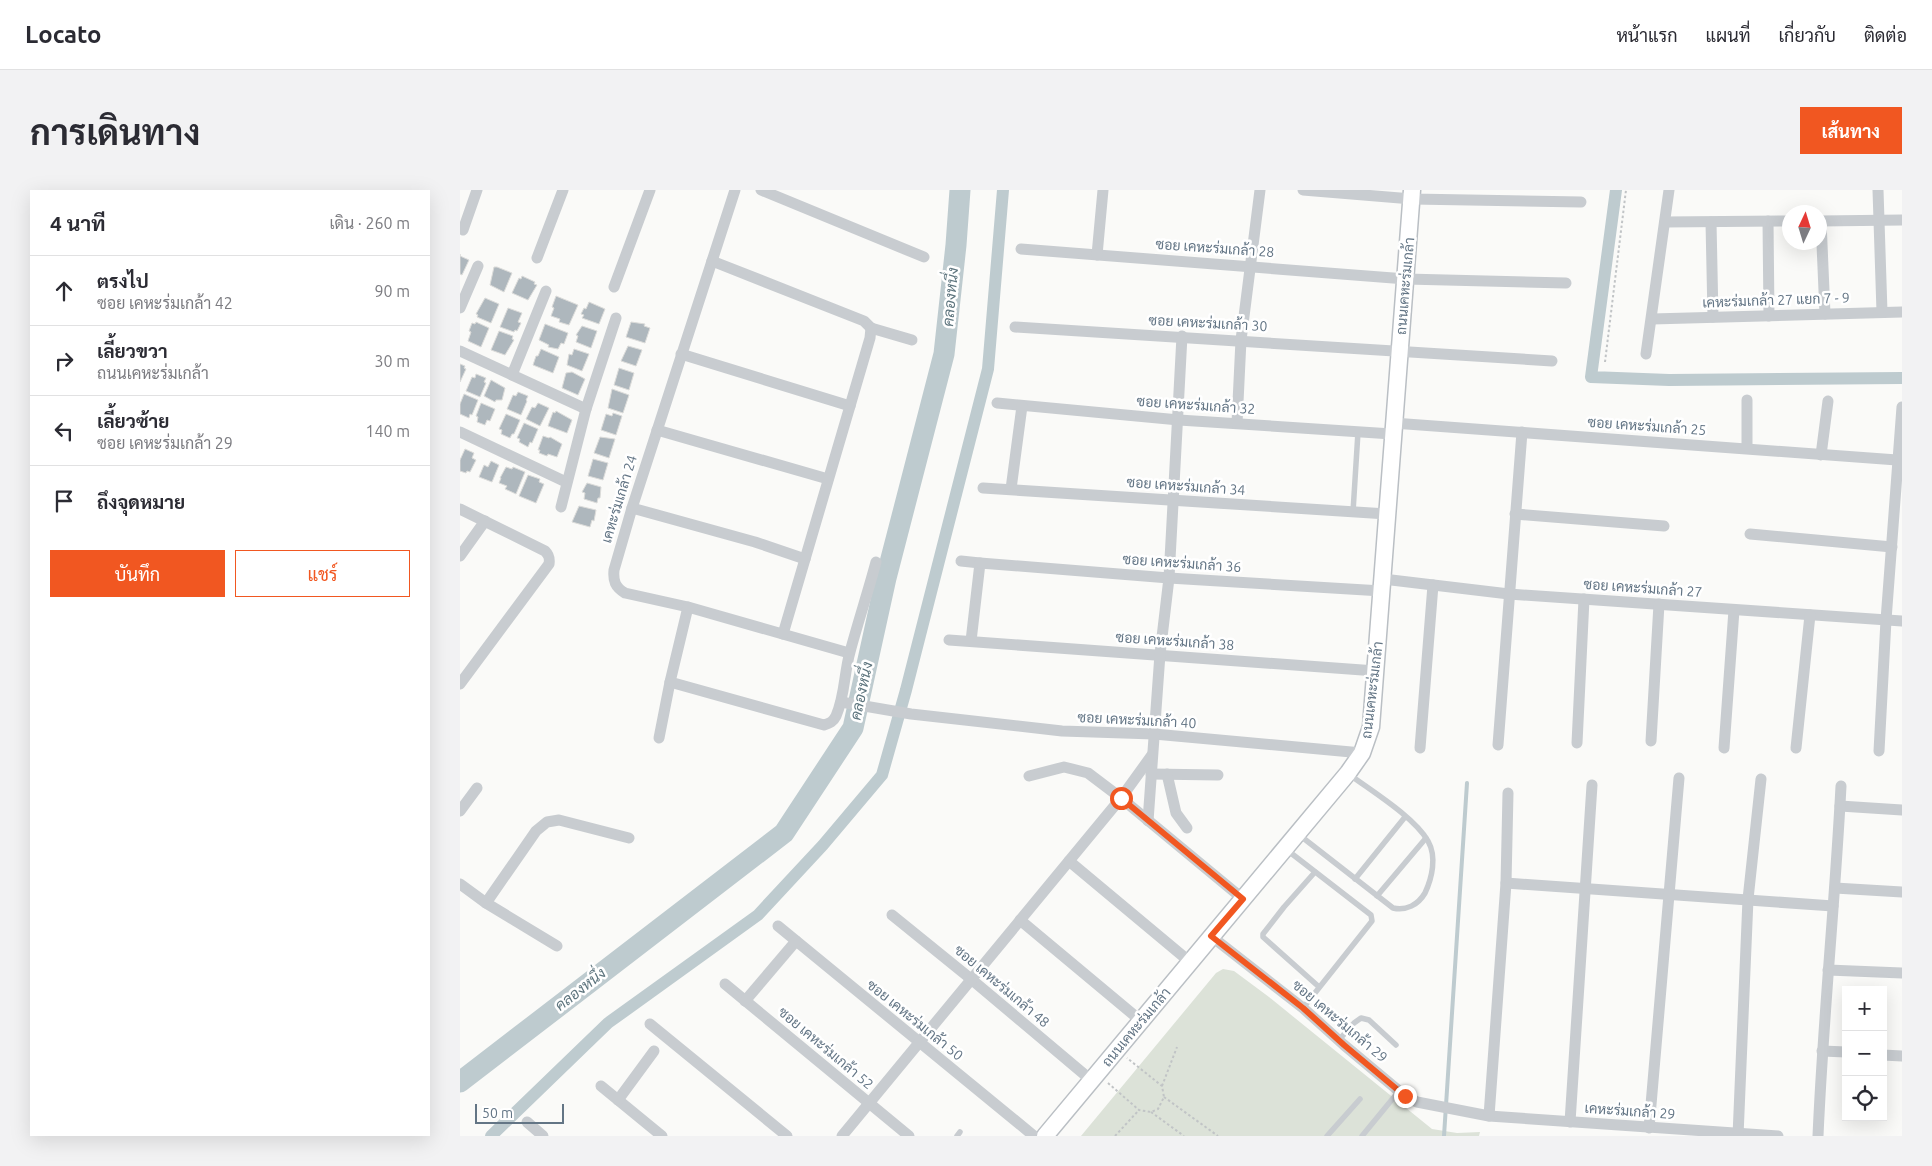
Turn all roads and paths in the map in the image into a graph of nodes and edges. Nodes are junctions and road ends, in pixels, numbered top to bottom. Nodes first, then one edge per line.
1 (477, 190) edge
2 (563, 190) edge
3 (650, 190) edge
4 (735, 190) edge
5 (761, 190) edge
6 (1103, 190) edge
7 (1260, 190) edge
8 (1303, 190) edge
9 (1626, 190) edge
10 (1669, 190) edge
11 (1878, 190) edge
12 (1412, 194) edge
13 (1581, 202) dead end
14 (1879, 220) junction
15 (1902, 220) edge
16 (1768, 221) junction
17 (1782, 221) edge
18 (1827, 221) edge
19 (1665, 222) junction
20 (1711, 222) junction
21 (463, 230) dead end
22 (1021, 249) dead end
23 (1822, 250) edge
24 (1097, 255) junction
25 (924, 256) dead end
26 (537, 258) dead end
27 (712, 261) junction
28 (478, 266) dead end
29 (1250, 266) junction
30 (1406, 279) junction
31 (1566, 283) dead end
32 (614, 287) dead end
33 (546, 291) dead end
34 (460, 308) edge
35 (1882, 312) junction
36 (1902, 312) edge
37 (1825, 314) junction
38 (1769, 316) junction
39 (1713, 317) junction
40 (616, 318) dead end
41 (1652, 319) junction
42 (1015, 327) dead end
43 (871, 328) junction
44 (1182, 336) junction
45 (912, 340) dead end
46 (1241, 340) junction
47 (1400, 350) junction
48 (460, 351) edge
49 (681, 354) junction
50 (1646, 354) dead end
51 (1552, 361) dead end
52 (1605, 362) dead end
53 (512, 375) junction
54 (1748, 400) dead end
55 (1828, 401) dead end
56 (997, 403) dead end
57 (850, 406) junction
58 (1022, 406) junction
59 (1902, 407) edge
60 (586, 409) junction
61 (1179, 420) junction
62 (1236, 423) junction
63 (1393, 428) junction
64 (657, 430) junction
65 (460, 432) edge
66 (1358, 432) junction
67 (1522, 432) junction
68 (1746, 448) junction
69 (1821, 455) junction
70 (1898, 460) junction
71 (828, 479) junction
72 (566, 482) junction
73 (983, 488) dead end
74 (1010, 489) junction
75 (1174, 501) junction
76 (561, 507) dead end
77 (632, 508) junction
78 (460, 509) edge
79 (1354, 512) junction
80 (1388, 514) junction
81 (1515, 514) junction
82 (485, 521) junction
83 (1664, 526) dead end
84 (1750, 534) dead end
85 (1892, 547) junction
86 (460, 556) edge
87 (805, 559) junction
88 (961, 561) dead end
89 (876, 562) dead end
90 (980, 563) junction
91 (1168, 578) junction
92 (1382, 585) junction
93 (1432, 585) junction
94 (1509, 594) junction
95 (1584, 599) junction
96 (1659, 604) junction
97 (688, 607) junction
98 (1734, 610) junction
99 (1810, 615) junction
100 (1886, 620) junction
101 (1902, 621) edge
102 (783, 634) junction
103 (949, 640) dead end
104 (971, 641) junction
105 (850, 653) junction
106 (1160, 654) junction
107 (1376, 671) junction
108 (670, 682) junction
109 (460, 684) edge
110 (842, 703) junction
111 (1154, 734) junction
112 (659, 738) dead end
113 (1651, 741) dead end
114 (1577, 743) dead end
115 (1498, 745) dead end
116 (1420, 748) dead end
117 (1724, 748) dead end
118 (1796, 748) dead end
119 (1879, 752) dead end
120 (1362, 753) junction
121 (1152, 755) junction
122 (1348, 773) junction
123 (1151, 774) junction
124 (1167, 774) junction
125 (1218, 775) dead end
126 (1030, 776) dead end
127 (1679, 778) dead end
128 (1761, 779) dead end
129 (1592, 785) dead end
130 (1840, 786) dead end
131 (477, 788) dead end
132 (1508, 794) dead end
133 (1126, 801) junction
134 (1840, 806) junction
135 (1902, 810) edge
136 (460, 811) edge
137 (1405, 817) junction
138 (1148, 821) junction
139 (1187, 828) dead end
140 (1298, 834) junction
141 (629, 838) dead end
142 (1426, 838) junction
143 (1285, 848) junction
144 (1069, 861) junction
145 (1315, 872) junction
146 (1355, 879) junction
147 (1506, 883) junction
148 (460, 884) edge
149 (1586, 888) junction
150 (1835, 888) junction
151 (1902, 892) edge
152 (1668, 895) junction
153 (1377, 896) junction
154 (1243, 899) junction
155 (1748, 899) junction
156 (486, 903) junction
157 (1833, 906) junction
158 (892, 915) dead end
159 (1020, 920) junction
160 (778, 926) dead end
161 (1211, 936) junction
162 (796, 941) junction
163 (557, 946) dead end
164 (1190, 962) junction
165 (1828, 970) junction
166 (1902, 973) edge
167 (971, 979) junction
168 (725, 984) dead end
169 (1318, 986) junction
170 (745, 1001) junction
171 (1303, 1008) junction
172 (1141, 1021) junction
173 (650, 1024) dead end
174 (1338, 1041) junction
175 (919, 1043) junction
176 (1396, 1045) dead end
177 (1177, 1047) dead end
178 (1117, 1050) junction
179 (654, 1051) dead end
180 (1822, 1051) junction
181 (1842, 1052) edge
182 (1887, 1055) edge
183 (1902, 1056) edge
184 (1094, 1078) junction
185 (601, 1086) dead end
186 (1162, 1086) junction
187 (1399, 1090) junction
188 (1164, 1097) junction
189 (1360, 1099) dead end
190 (618, 1100) junction
191 (870, 1104) junction
192 (1429, 1105) joint
193 (1139, 1110) junction
194 (1151, 1112) junction
195 (1485, 1116) junction
196 (527, 1122) dead end
197 (1570, 1122) junction
198 (775, 1126) junction
199 (1649, 1128) junction
200 (1631, 1131) edge
201 (1738, 1134) edge
202 (543, 1136) edge
203 (662, 1136) edge
204 (767, 1136) edge
205 (787, 1136) edge
206 (842, 1136) edge
207 (909, 1136) edge
208 (1034, 1136) edge
209 (1045, 1136) edge
210 (1115, 1136) edge
211 (1184, 1136) edge
212 (1218, 1136) edge
213 (1327, 1136) edge
214 (1362, 1136) edge
215 (1778, 1136) edge
216 (1818, 1136) edge

1 - 21 street
2 - 26 street
3 - 32 street
4 - 27 street, เคหะร่มเกล้า 24
5 - 25 street
6 - 24 street
7 - 29 street
8 - 12 street
9 - 52 path
10 - 19 street
11 - 14 street
12 - 13 street
12 - 30 street, ถนนเคหะร่มเกล้า
14 - 15 street
14 - 18 street
14 - 35 street
16 - 17 street
16 - 20 street
16 - 38 street
19 - 20 street
19 - 41 street
20 - 39 street
22 - 24 street, ซอย เคหะร่มเกล้า 28
23 - 37 street
24 - 29 street, ซอย เคหะร่มเกล้า 28
27 - 43 street
27 - 49 street, เคหะร่มเกล้า 24
28 - 34 street
29 - 30 street, ซอย เคหะร่มเกล้า 28
29 - 46 street
30 - 31 street, ซอย เคหะร่มเกล้า 28
30 - 47 street, ถนนเคหะร่มเกล้า
33 - 53 street
35 - 36 street, เคหะร่มเกล้า 27 แยก 7 - 9
35 - 37 street, เคหะร่มเกล้า 27 แยก 7 - 9
37 - 38 street, เคหะร่มเกล้า 27 แยก 7 - 9
38 - 39 street, เคหะร่มเกล้า 27 แยก 7 - 9
39 - 41 street, เคหะร่มเกล้า 27 แยก 7 - 9
40 - 60 street
41 - 50 street
42 - 44 street, ซอย เคหะร่มเกล้า 30
43 - 45 street
43 - 57 street
44 - 46 street, ซอย เคหะร่มเกล้า 30
44 - 61 street
46 - 47 street, ซอย เคหะร่มเกล้า 30
46 - 62 street
47 - 51 street, ซอย เคหะร่มเกล้า 30
47 - 63 street, ถนนเคหะร่มเกล้า
48 - 53 street
49 - 57 street
49 - 64 street, เคหะร่มเกล้า 24
53 - 60 street
54 - 68 street
55 - 69 street
56 - 58 street, ซอย เคหะร่มเกล้า 32
57 - 71 street
58 - 61 street, ซอย เคหะร่มเกล้า 32
58 - 74 street
59 - 70 street
60 - 72 street
61 - 62 street, ซอย เคหะร่มเกล้า 32
61 - 75 street
62 - 66 street, ซอย เคหะร่มเกล้า 32
63 - 66 street, ซอย เคหะร่มเกล้า 32
63 - 67 street, ซอย เคหะร่มเกล้า 25
63 - 80 street, ถนนเคหะร่มเกล้า
64 - 71 street
64 - 77 street, เคหะร่มเกล้า 24
65 - 72 street
66 - 79 lane
67 - 68 street, ซอย เคหะร่มเกล้า 25
67 - 81 street
68 - 69 street, ซอย เคหะร่มเกล้า 25
69 - 70 street, ซอย เคหะร่มเกล้า 25
70 - 85 street
71 - 87 street
72 - 76 street
73 - 74 street, ซอย เคหะร่มเกล้า 34
74 - 75 street, ซอย เคหะร่มเกล้า 34
75 - 79 street, ซอย เคหะร่มเกล้า 34
75 - 91 street
77 - 87 street
77 - 97 street, เคหะร่มเกล้า 24
78 - 82 street
79 - 80 street, ซอย เคหะร่มเกล้า 34
80 - 92 street, ถนนเคหะร่มเกล้า
81 - 83 street
81 - 94 street
82 - 86 street
82 - 109 street
84 - 85 street
85 - 100 street
87 - 102 street
88 - 90 street, ซอย เคหะร่มเกล้า 36
89 - 105 street
90 - 91 street, ซอย เคหะร่มเกล้า 36
90 - 104 street
91 - 92 street, ซอย เคหะร่มเกล้า 36
91 - 106 street
92 - 93 street, ซอย เคหะร่มเกล้า 27
92 - 107 street, ถนนเคหะร่มเกล้า
93 - 94 street, ซอย เคหะร่มเกล้า 27
93 - 116 street
94 - 95 street, ซอย เคหะร่มเกล้า 27
94 - 115 street
95 - 96 street, ซอย เคหะร่มเกล้า 27
95 - 114 street
96 - 98 street, ซอย เคหะร่มเกล้า 27
96 - 113 street
97 - 102 street, เคหะร่มเกล้า 24
97 - 108 street
98 - 99 street, ซอย เคหะร่มเกล้า 27
98 - 117 street
99 - 100 street, ซอย เคหะร่มเกล้า 27
99 - 118 street
100 - 101 street, ซอย เคหะร่มเกล้า 27
100 - 119 street
102 - 105 street, เคหะร่มเกล้า 24
103 - 104 street, ซอย เคหะร่มเกล้า 38
104 - 106 street, ซอย เคหะร่มเกล้า 38
105 - 110 street
106 - 107 street, ซอย เคหะร่มเกล้า 38
106 - 111 street
107 - 120 street, ถนนเคหะร่มเกล้า
108 - 110 street
108 - 112 street
110 - 111 street, ซอย เคหะร่มเกล้า 40
111 - 120 street, ซอย เคหะร่มเกล้า 40
111 - 121 street
120 - 122 street, ถนนเคหะร่มเกล้า
121 - 123 street
121 - 133 street
122 - 137 lane
122 - 140 street, ถนนเคหะร่มเกล้า
123 - 124 street
123 - 138 street
124 - 125 street
124 - 139 street
126 - 133 street
127 - 152 street
128 - 155 street
129 - 149 street
130 - 134 street
131 - 136 street
132 - 147 street
133 - 138 street
133 - 144 street
134 - 135 street
134 - 150 street
137 - 142 lane
137 - 146 lane
138 - 154 street
140 - 143 street, ถนนเคหะร่มเกล้า
140 - 146 lane
141 - 156 street
142 - 153 lane
142 - 153 lane
143 - 145 lane
143 - 154 street, ถนนเคหะร่มเกล้า
144 - 159 street
144 - 164 street
145 - 169 lane
145 - 169 lane
146 - 153 lane
147 - 149 street
147 - 195 street
148 - 156 street
149 - 152 street
149 - 197 street
150 - 151 street
150 - 157 street
152 - 155 street
152 - 199 street
154 - 161 street, ถนนเคหะร่มเกล้า
155 - 157 street
155 - 201 street
156 - 163 street
157 - 165 street
158 - 167 street, ซอย เคหะร่มเกล้า 48
159 - 167 street
159 - 172 street
160 - 162 street, ซอย เคหะร่มเกล้า 50
161 - 164 street, ถนนเคหะร่มเกล้า
161 - 171 street, ซอย เคหะร่มเกล้า 29
162 - 170 street
162 - 175 street, ซอย เคหะร่มเกล้า 50
164 - 172 street, ถนนเคหะร่มเกล้า
165 - 166 street
165 - 180 street
167 - 175 street
167 - 184 street, ซอย เคหะร่มเกล้า 48
168 - 170 street, ซอย เคหะร่มเกล้า 52
169 - 171 lane
170 - 191 street, ซอย เคหะร่มเกล้า 52
171 - 174 street, ซอย เคหะร่มเกล้า 29
172 - 178 street, ถนนเคหะร่มเกล้า
173 - 198 street
174 - 176 lane
174 - 187 street, ซอย เคหะร่มเกล้า 29
175 - 191 street
175 - 208 street, ซอย เคหะร่มเกล้า 50
177 - 186 path
178 - 184 street, ถนนเคหะร่มเกล้า
178 - 186 path
179 - 190 street
180 - 181 street
180 - 216 street
182 - 183 street
184 - 193 path
184 - 209 street, ถนนเคหะร่มเกล้า
185 - 190 street
186 - 188 path
187 - 192 street, ซอย เคหะร่มเกล้า 29
187 - 214 lane
188 - 194 path
188 - 212 path
189 - 213 lane
190 - 203 street
191 - 206 street
191 - 207 street, ซอย เคหะร่มเกล้า 52
192 - 195 street, เคหะร่มเกล้า 29
193 - 194 path
193 - 210 path
194 - 211 path
195 - 197 street, เคหะร่มเกล้า 29
196 - 202 street
197 - 200 street, เคหะร่มเกล้า 29
198 - 204 street
198 - 205 street
199 - 200 street, เคหะร่มเกล้า 29
199 - 201 street, เคหะร่มเกล้า 29
201 - 215 street, เคหะร่มเกล้า 29

